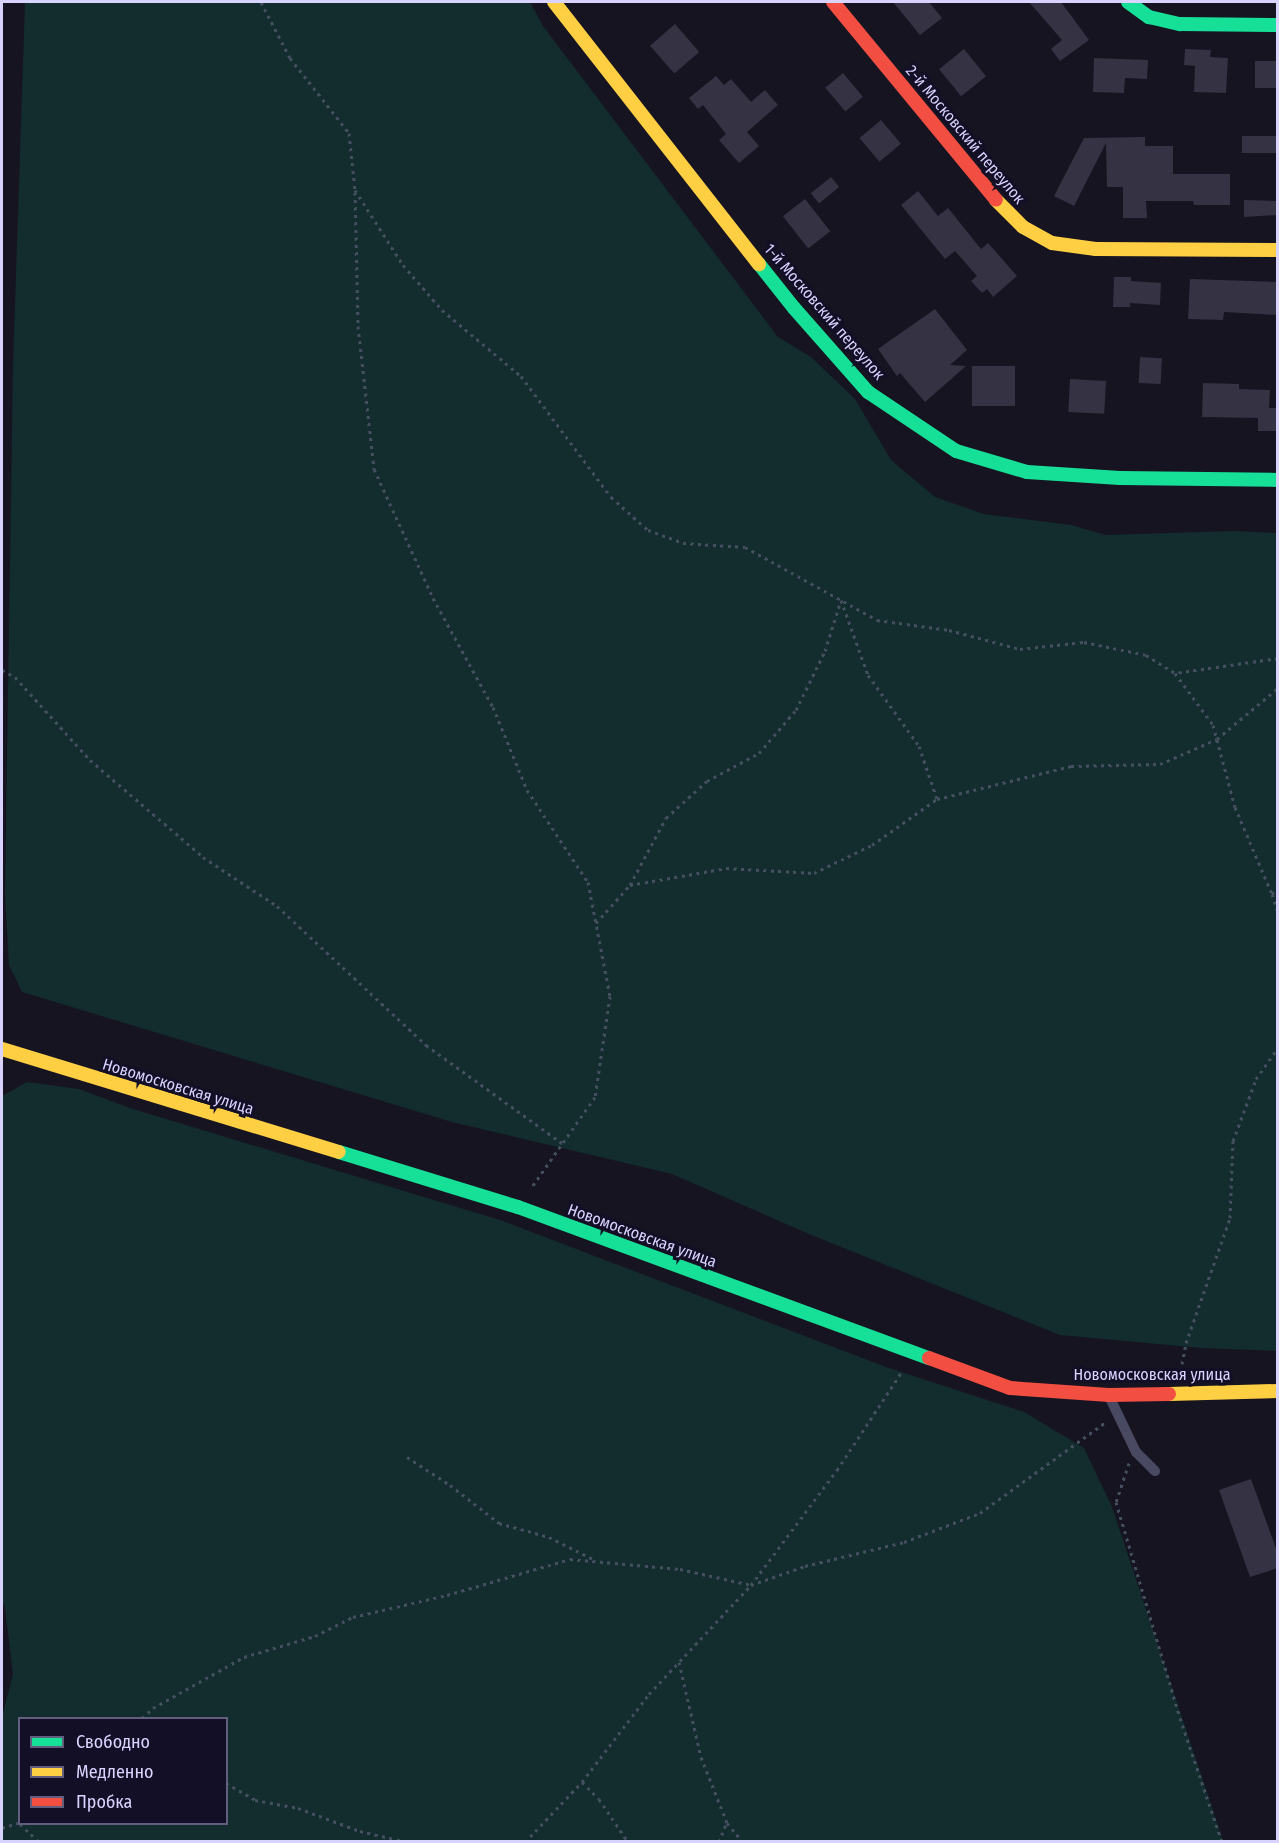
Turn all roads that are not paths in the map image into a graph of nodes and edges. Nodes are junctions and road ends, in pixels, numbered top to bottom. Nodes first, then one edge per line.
1 (554, 2) edge
2 (833, 2) edge
3 (1128, 2) edge
4 (1278, 25) edge
5 (1278, 250) edge
6 (1278, 480) edge
7 (2, 1049) edge
8 (1278, 1391) edge
9 (1109, 1395) junction
10 (1155, 1471) dead end

1 - 6 street, 1-й Московский переулок
2 - 5 street, 2-й Московский переулок
3 - 4 street
7 - 9 street, Новомосковская улица
8 - 9 street, Новомосковская улица
9 - 10 lane

